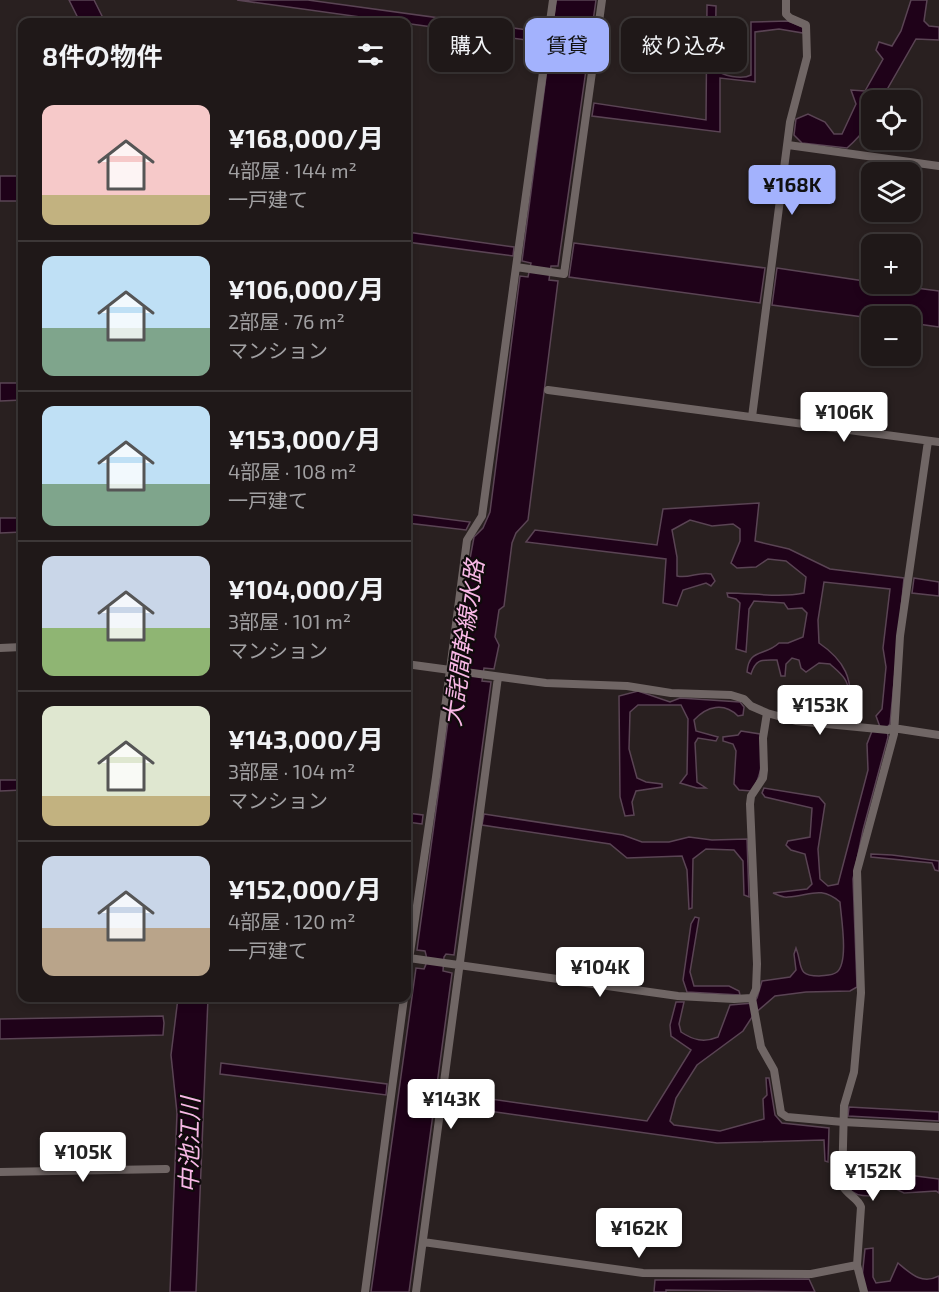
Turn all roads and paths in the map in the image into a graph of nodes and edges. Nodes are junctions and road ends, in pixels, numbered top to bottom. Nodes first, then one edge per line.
1 (553, 0) edge
2 (602, 0) edge
3 (786, 0) edge
4 (788, 146) junction
5 (939, 166) edge
6 (516, 267) junction
7 (548, 390) dead end
8 (752, 417) junction
9 (928, 441) junction
10 (939, 442) edge
11 (18, 647) edge
12 (0, 648) edge
13 (411, 665) edge
14 (450, 669) junction
15 (498, 677) junction
16 (767, 713) junction
17 (891, 729) junction
18 (939, 735) edge
19 (411, 944) edge
20 (411, 958) edge
21 (459, 965) junction
22 (752, 998) junction
23 (403, 1002) edge
24 (843, 1122) junction
25 (939, 1127) edge
26 (166, 1169) dead end
27 (0, 1172) edge
28 (423, 1242) junction
29 (857, 1265) junction
30 (365, 1292) edge
31 (416, 1292) edge
32 (864, 1292) edge

1 - 6 street
2 - 6 street
3 - 4 street
4 - 5 street
4 - 8 street
6 - 14 street
7 - 8 street
8 - 9 street
9 - 10 street
9 - 17 street
11 - 12 street
13 - 14 street
14 - 15 street
14 - 19 street
15 - 16 street
15 - 21 street
16 - 17 street
16 - 22 street
17 - 18 street
17 - 24 street
20 - 21 street
21 - 22 street
21 - 28 street
22 - 24 street
23 - 30 street
24 - 25 street
24 - 29 street
26 - 27 street
28 - 29 street
28 - 31 street
29 - 32 street

